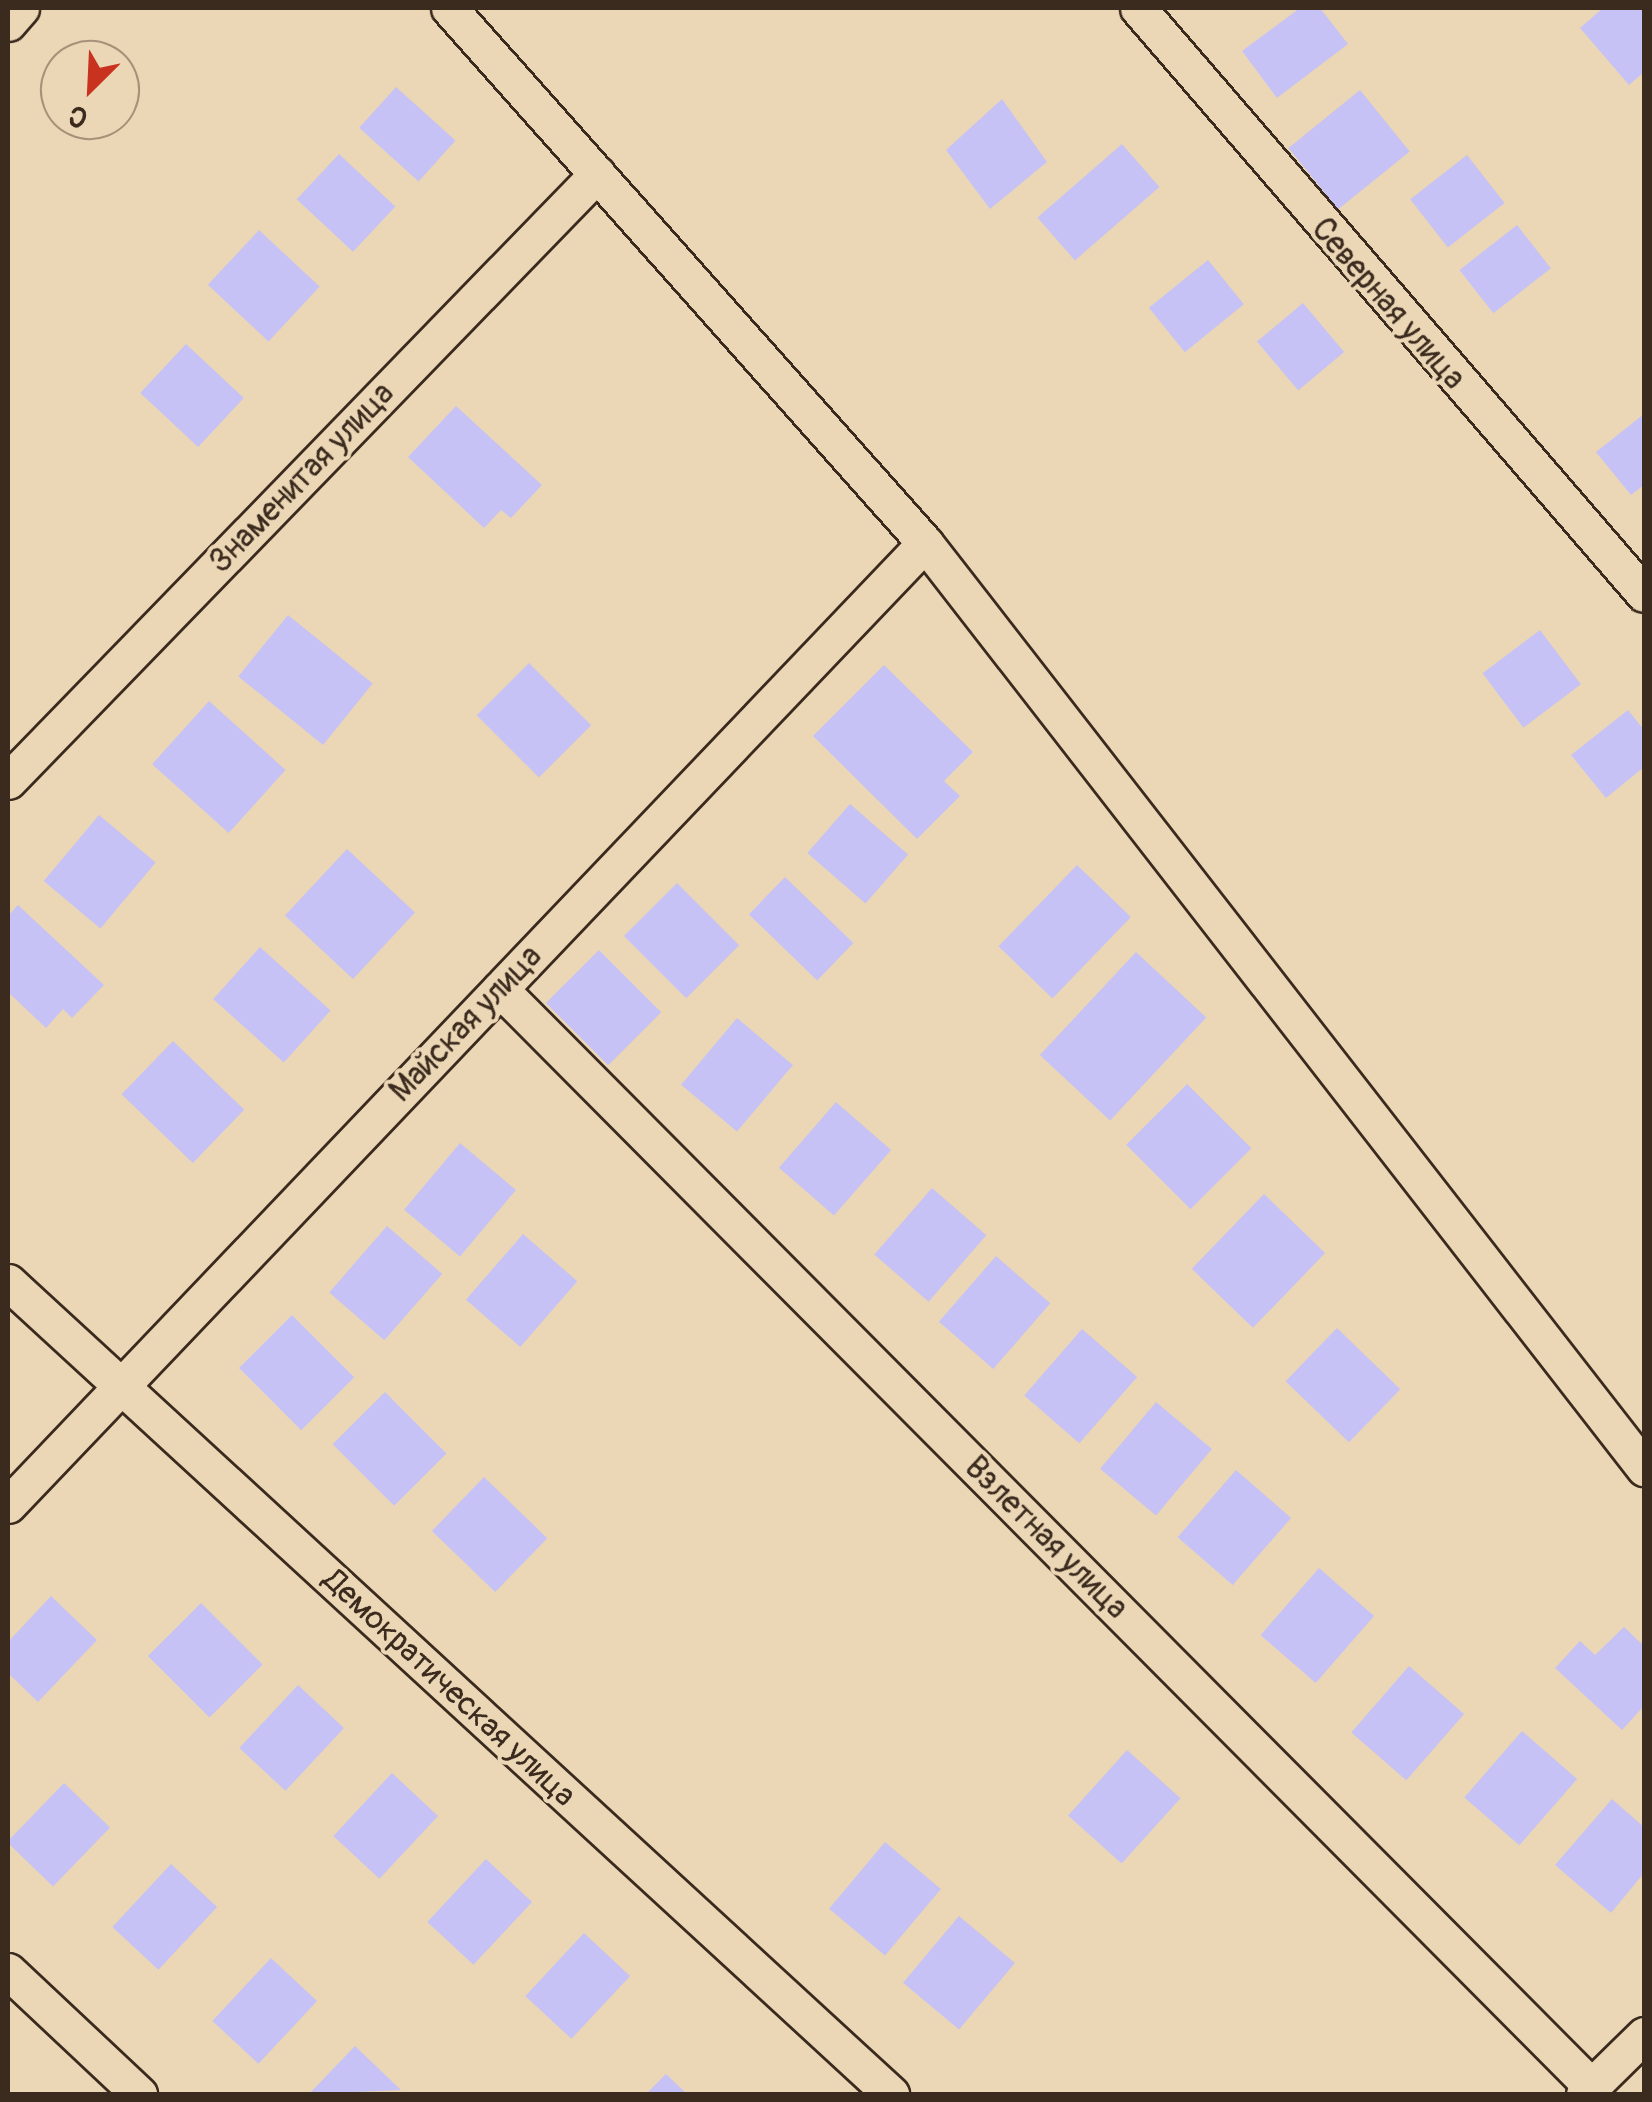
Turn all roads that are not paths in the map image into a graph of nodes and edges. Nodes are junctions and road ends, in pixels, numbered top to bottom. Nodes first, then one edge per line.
1 (22, 8) edge
2 (448, 8) edge
3 (1138, 8) edge
4 (8, 22) edge
5 (597, 174) junction
6 (926, 543) junction
7 (1644, 594) edge
8 (8, 781) edge
9 (500, 989) junction
10 (8, 1282) edge
11 (121, 1386) junction
12 (1644, 1468) edge
13 (8, 1506) edge
14 (8, 1971) edge
15 (1644, 2035) edge
16 (1588, 2091) edge
17 (139, 2094) edge
18 (891, 2094) edge

1 - 4 street
2 - 5 street
3 - 7 street, Северная улица
5 - 6 street
5 - 8 street, Знаменитая улица
6 - 9 street, Майская улица
6 - 12 street
9 - 11 street, Майская улица
9 - 16 street, Взлетная улица
10 - 11 street, Демократическая улица
11 - 13 street, Майская улица
11 - 18 street, Демократическая улица
14 - 17 street
15 - 16 street

